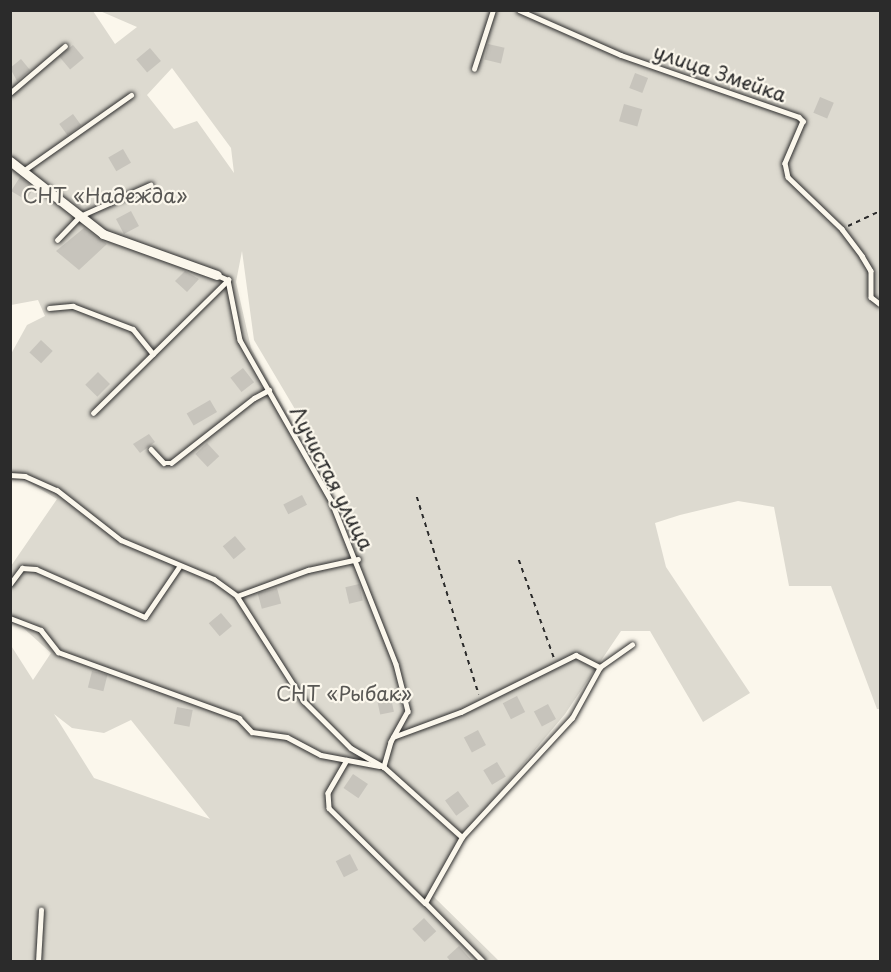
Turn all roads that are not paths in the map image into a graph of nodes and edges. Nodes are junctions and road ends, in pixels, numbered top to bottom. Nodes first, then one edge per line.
1 (493, 10) edge
2 (519, 10) edge
3 (65, 46) dead end
4 (474, 69) dead end
5 (10, 93) edge
6 (131, 95) dead end
7 (10, 161) edge
8 (23, 171) junction
9 (150, 185) dead end
10 (80, 216) junction
11 (57, 240) dead end
12 (217, 275) joint
13 (228, 280) junction
14 (880, 304) edge
15 (49, 308) dead end
16 (153, 354) junction
17 (269, 390) junction
18 (93, 413) dead end
19 (151, 449) dead end
20 (10, 475) edge
21 (358, 559) junction
22 (179, 567) junction
23 (10, 584) edge
24 (237, 596) junction
25 (10, 618) edge
26 (632, 645) dead end
27 (600, 667) junction
28 (393, 737) junction
29 (347, 760) junction
30 (384, 767) junction
31 (462, 837) junction
32 (425, 903) junction
33 (41, 909) dead end
34 (38, 962) edge
35 (483, 962) edge

1 - 4 lane
2 - 14 lane, улица Змейка
3 - 5 lane
6 - 8 lane
7 - 8 street
8 - 10 street
9 - 10 lane
10 - 11 lane
10 - 12 street
12 - 13 lane
13 - 16 lane
13 - 17 lane, Лучистая улица
15 - 16 lane
16 - 18 lane
17 - 19 lane
17 - 21 lane, Лучистая улица
20 - 22 lane
21 - 24 lane
21 - 28 lane, Лучистая улица
22 - 23 lane
22 - 24 lane
24 - 30 lane
25 - 29 lane
26 - 27 lane
27 - 28 lane
27 - 31 lane
28 - 30 lane, Лучистая улица
29 - 30 lane
29 - 32 lane
30 - 31 lane
31 - 32 lane
32 - 35 lane
33 - 34 lane

